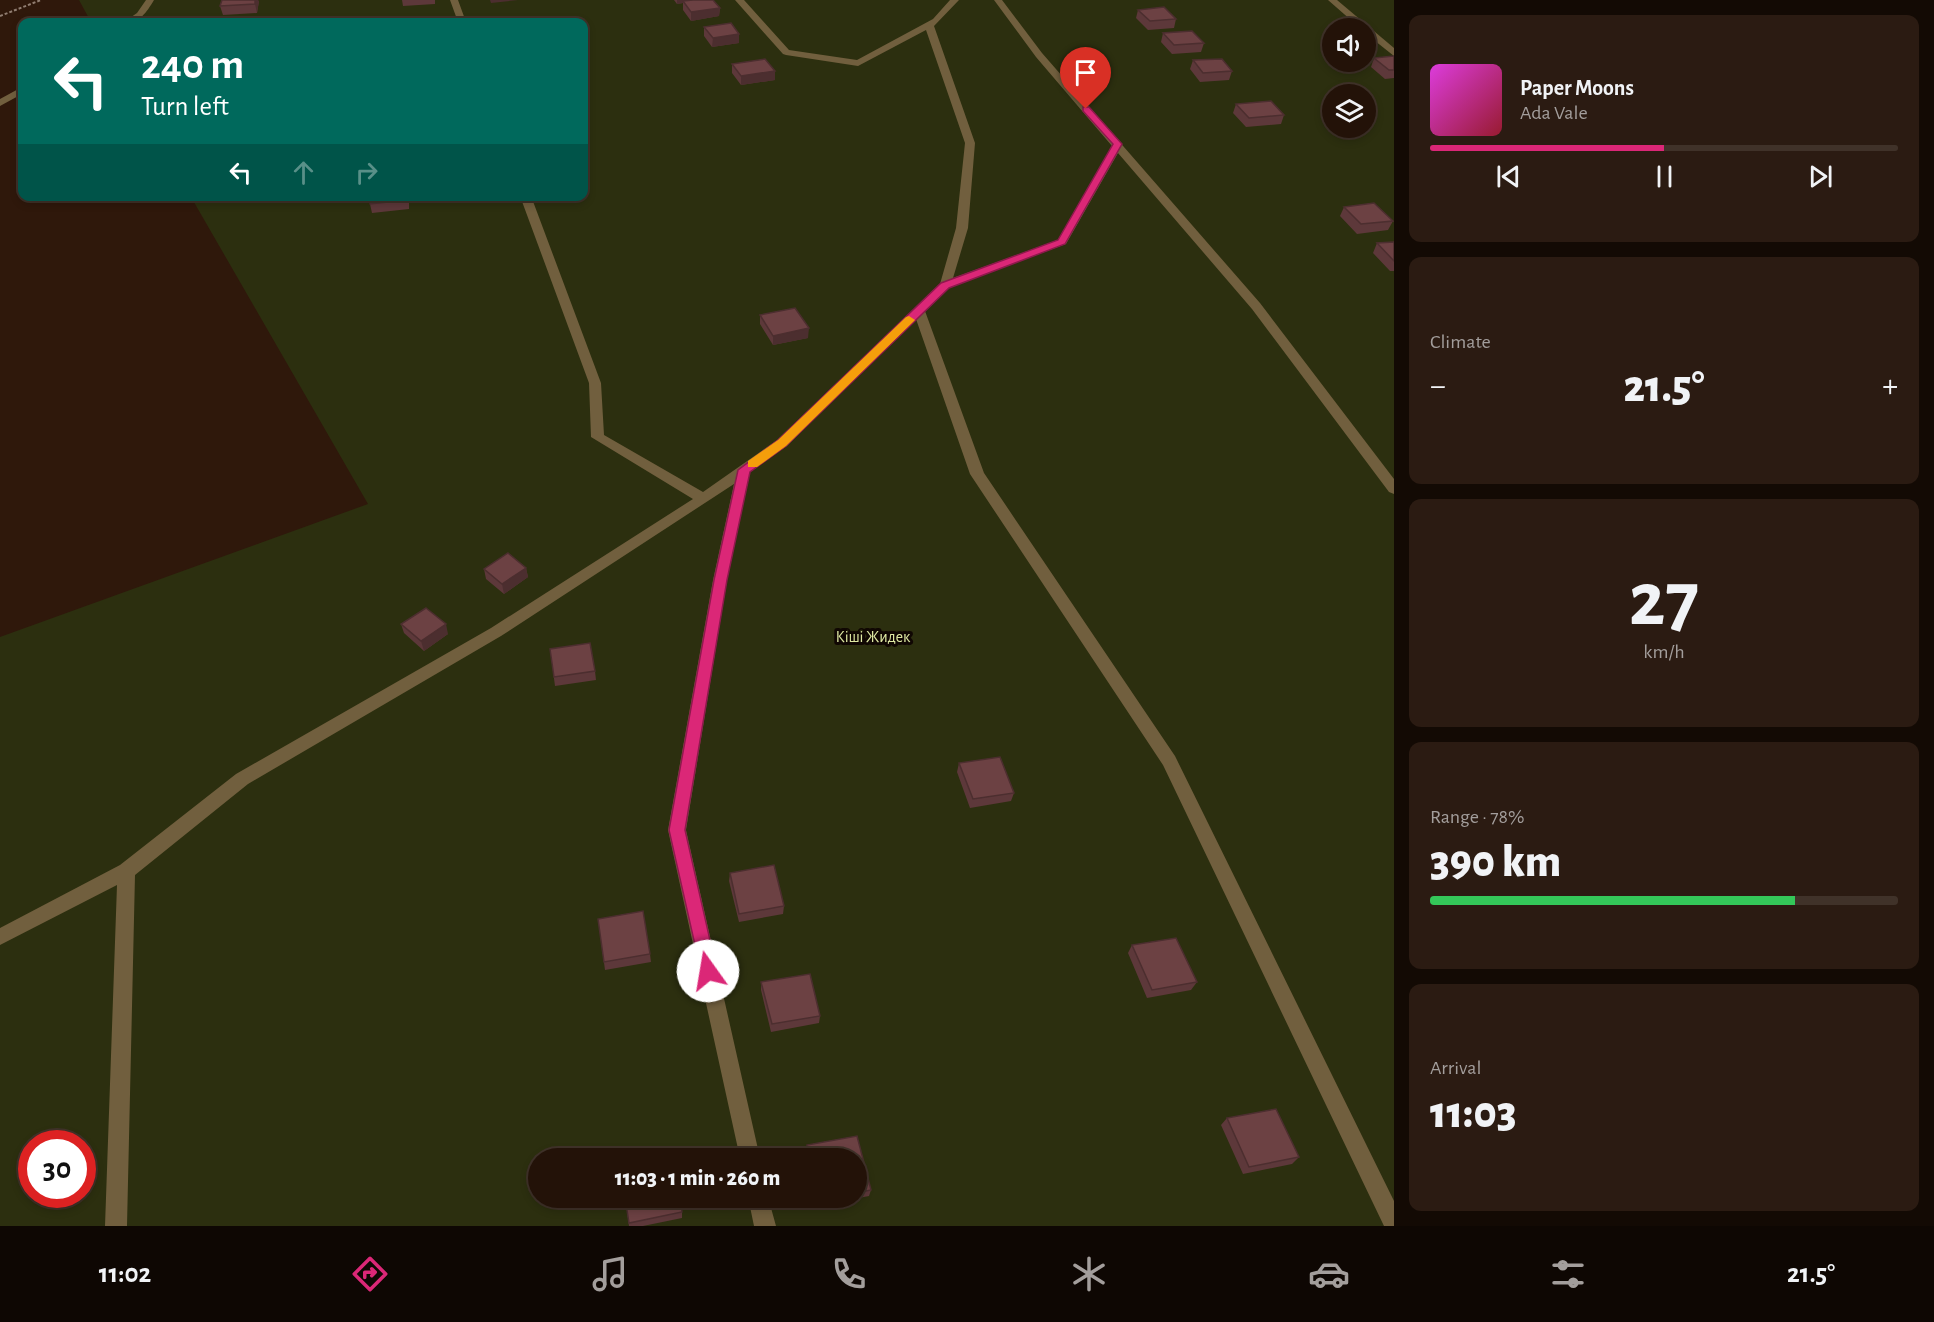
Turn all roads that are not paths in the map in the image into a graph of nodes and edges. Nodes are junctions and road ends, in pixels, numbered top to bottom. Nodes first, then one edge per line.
1 (150, 0) edge
2 (454, 0) edge
3 (739, 0) edge
4 (955, 0) edge
5 (998, 0) edge
6 (1332, 0) edge
7 (135, 18) edge
8 (461, 18) edge
9 (929, 25) junction
10 (1394, 53) edge
11 (18, 92) edge
12 (0, 103) edge
13 (1118, 144) junction
14 (527, 201) edge
15 (945, 285) junction
16 (919, 310) junction
17 (744, 470) junction
18 (1394, 489) edge
19 (704, 499) junction
20 (126, 871) junction
21 (0, 937) edge
22 (748, 1148) edge
23 (761, 1208) edge
24 (1394, 1224) edge
25 (116, 1226) edge
26 (765, 1226) edge

1 - 7 street
2 - 8 street
3 - 9 street
4 - 9 street
5 - 13 street
6 - 10 street
9 - 15 street
11 - 12 street
13 - 15 street
13 - 18 street
14 - 19 street
15 - 16 street
16 - 17 street
16 - 24 street
17 - 19 street
17 - 22 street
19 - 20 street
20 - 21 street
20 - 25 street
23 - 26 street

